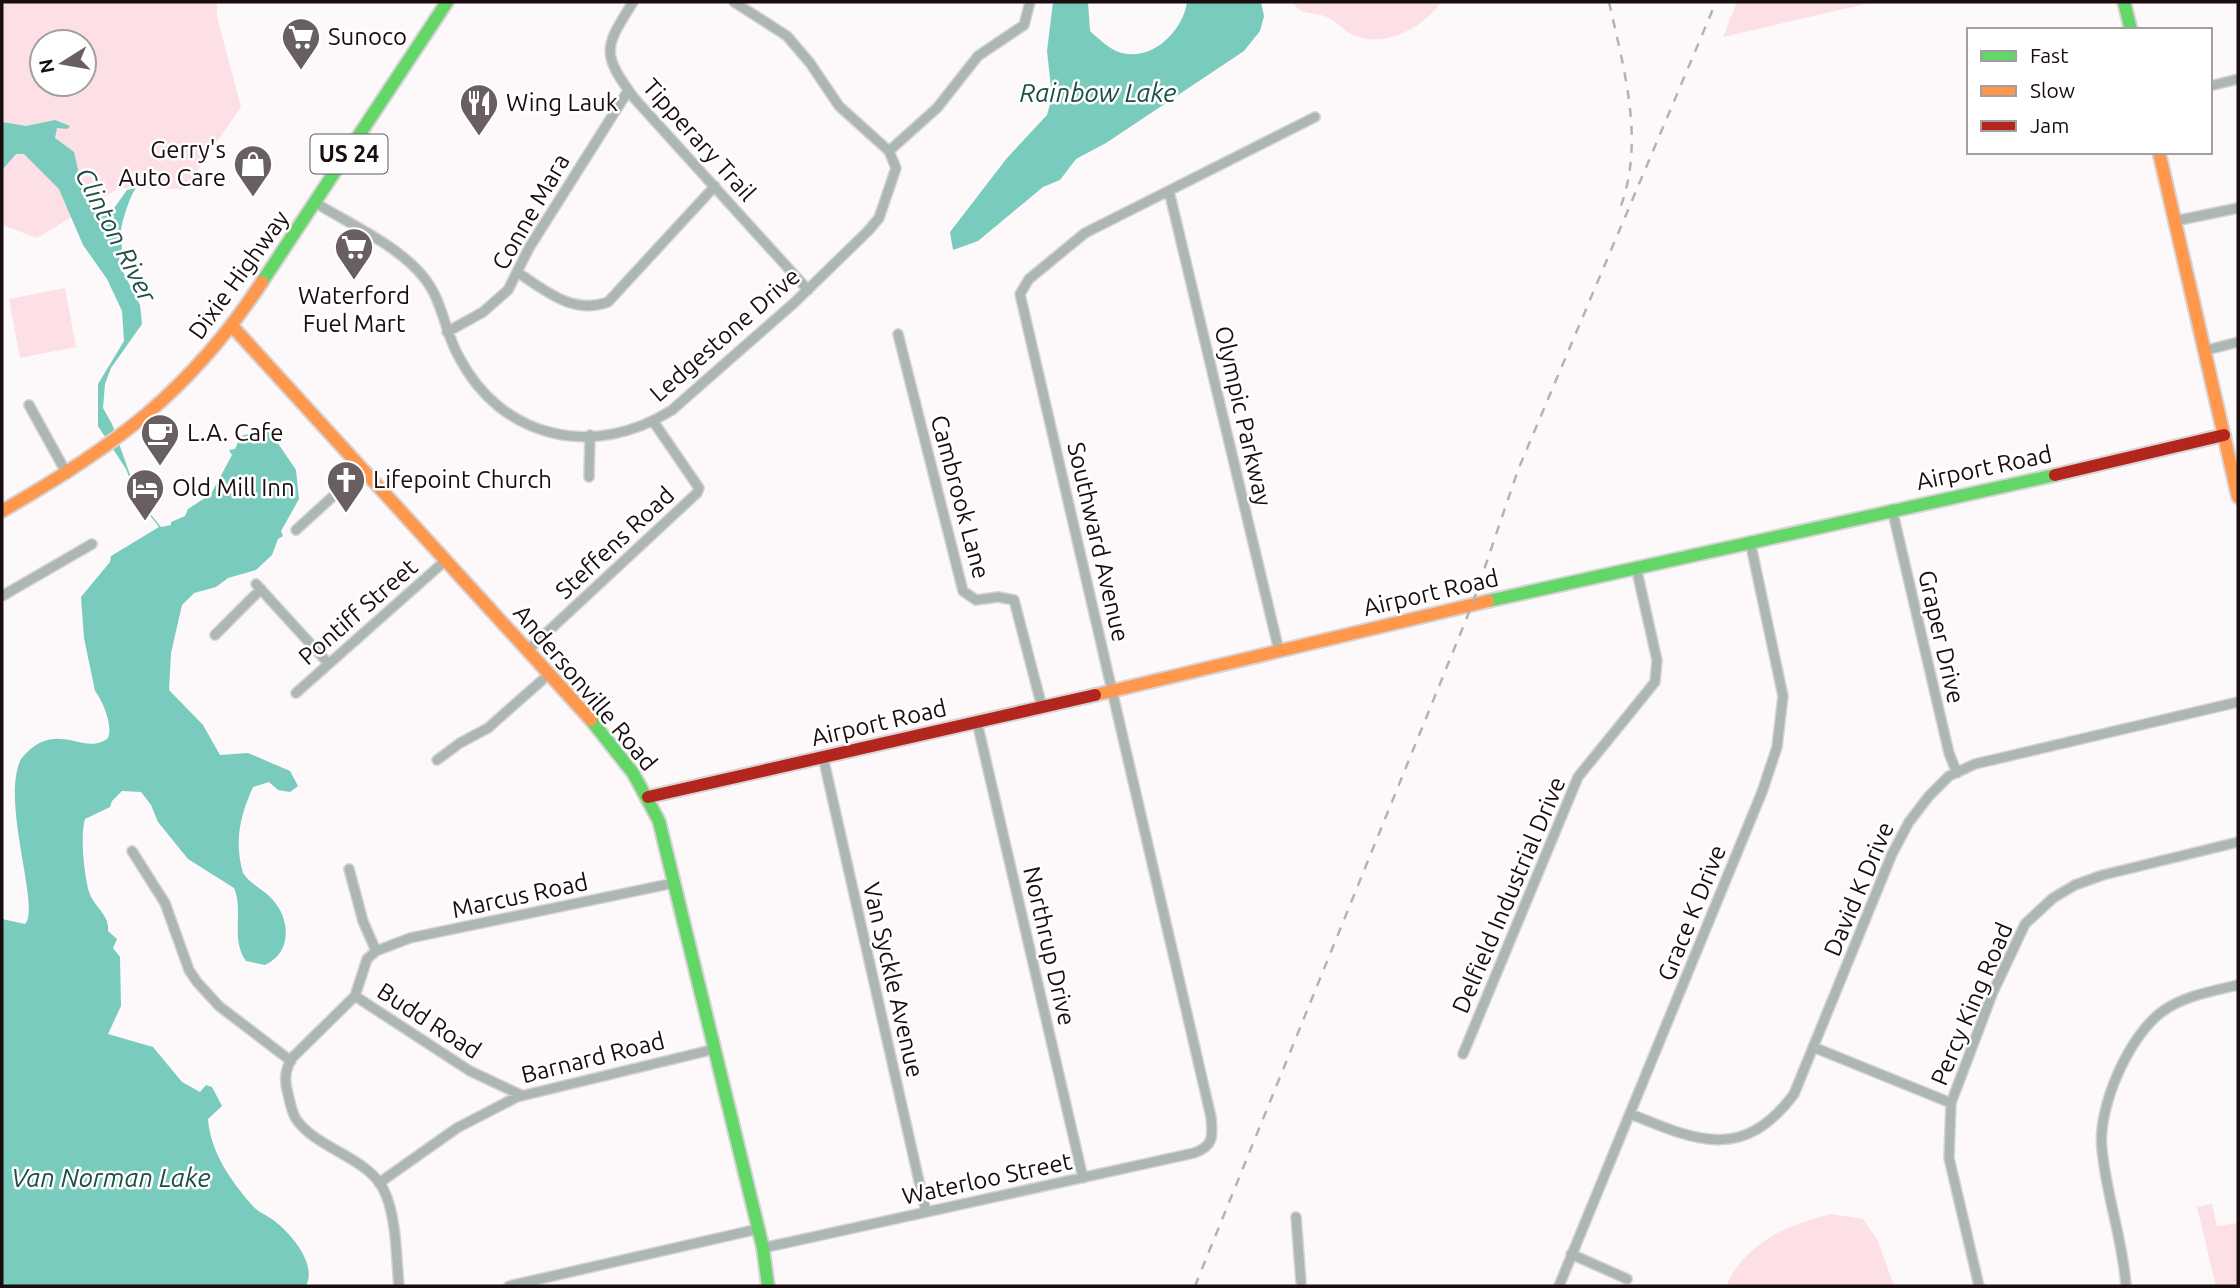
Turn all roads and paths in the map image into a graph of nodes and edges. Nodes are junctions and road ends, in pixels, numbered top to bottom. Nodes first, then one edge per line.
1 (447, 2) edge
2 (633, 2) edge
3 (734, 2) edge
4 (1030, 2) edge
5 (2124, 2) edge
6 (2130, 28) edge
7 (2238, 79) edge
8 (2212, 86) edge
9 (628, 91) junction
10 (1315, 117) dead end
11 (889, 151) junction
12 (2159, 154) edge
13 (715, 186) junction
14 (1169, 191) junction
15 (316, 203) junction
16 (2238, 208) edge
17 (2175, 220) junction
18 (517, 272) junction
19 (808, 290) junction
20 (233, 327) junction
21 (447, 332) junction
22 (898, 334) dead end
23 (2238, 342) edge
24 (2203, 351) junction
25 (29, 405) dead end
26 (653, 421) junction
27 (590, 435) junction
28 (2224, 435) junction
29 (363, 469) junction
30 (2235, 472) edge
31 (67, 474) junction
32 (589, 477) dead end
33 (2238, 497) edge
34 (1892, 509) junction
35 (2, 511) edge
36 (296, 530) dead end
37 (1750, 541) junction
38 (92, 544) dead end
39 (446, 561) junction
40 (1636, 567) junction
41 (2, 596) edge
42 (215, 635) dead end
43 (527, 650) junction
44 (1279, 651) junction
45 (328, 663) junction
46 (548, 675) junction
47 (1111, 691) junction
48 (296, 692) dead end
49 (2238, 702) edge
50 (1042, 707) junction
51 (977, 722) junction
52 (823, 757) junction
53 (437, 760) dead end
54 (1957, 773) junction
55 (648, 797) junction
56 (2238, 842) edge
57 (132, 851) dead end
58 (349, 869) dead end
59 (674, 883) junction
60 (376, 951) junction
61 (2238, 985) edge
62 (355, 996) junction
63 (1813, 1047) junction
64 (715, 1049) junction
65 (1463, 1054) dead end
66 (291, 1061) junction
67 (521, 1095) junction
68 (1951, 1103) junction
69 (1631, 1114) junction
70 (1213, 1138) joint
71 (1083, 1178) junction
72 (379, 1183) junction
73 (926, 1212) junction
74 (1296, 1217) dead end
75 (758, 1229) junction
76 (763, 1248) junction
77 (1572, 1254) junction
78 (1627, 1279) dead end
79 (1301, 1285) edge
80 (399, 1286) edge
81 (509, 1286) edge
82 (768, 1286) edge
83 (1559, 1286) edge
84 (1979, 1286) edge
85 (2126, 1286) edge

1 - 15 street, Dixie Highway / US 24
2 - 9 street, Tipperary Trail
3 - 11 street
4 - 11 street
5 - 6 street
7 - 8 street
9 - 13 street, Tipperary Trail
9 - 18 street, Conne Mara
10 - 14 street, Southward Avenue
11 - 19 street, Ledgestone Drive
12 - 17 street
13 - 18 street
13 - 19 street, Tipperary Trail
14 - 44 street, Olympic Parkway
14 - 47 street, Southward Avenue
15 - 20 street, Dixie Highway / US 24
15 - 21 street, Ledgestone Drive
16 - 17 street
17 - 24 street
18 - 21 street, Conne Mara
19 - 26 street, Ledgestone Drive
20 - 29 street, Andersonville Road
20 - 31 street, Dixie Highway / US 24
21 - 27 street, Ledgestone Drive
22 - 50 street, Cambrook Lane
23 - 24 street
24 - 28 street
25 - 31 street
26 - 27 street, Ledgestone Drive
26 - 43 street, Steffens Road
27 - 32 street
28 - 30 street
28 - 34 street, Airport Road
29 - 36 street
29 - 39 street, Andersonville Road
30 - 33 street
31 - 35 street, Dixie Highway / US 24
34 - 37 street, Airport Road
34 - 54 street, Graper Drive
37 - 40 street, Airport Road
37 - 69 street, Grace K Drive
38 - 41 street
39 - 43 street, Andersonville Road
39 - 45 street, Pontiff Street
40 - 44 street, Airport Road
40 - 65 street, Delfield Industrial Drive
42 - 45 street
43 - 46 street, Andersonville Road
44 - 47 street, Airport Road
45 - 48 street, Pontiff Street
46 - 53 street
46 - 55 street, Andersonville Road
47 - 50 street, Airport Road
47 - 70 street, Southward Avenue
49 - 54 street, David K Drive
50 - 51 street, Airport Road
51 - 52 street, Airport Road
51 - 71 street, Northrup Drive
52 - 55 street, Airport Road
52 - 73 street, Van Syckle Avenue
54 - 63 street, David K Drive
55 - 59 street, Andersonville Road
56 - 68 street, Percy King Road
57 - 66 street
58 - 60 street
59 - 60 street, Marcus Road
59 - 64 street, Andersonville Road
60 - 62 street
61 - 85 street
62 - 66 street
62 - 67 street, Budd Road
63 - 68 street
63 - 69 street, David K Drive
64 - 67 street, Barnard Road
64 - 75 street, Andersonville Road
66 - 72 street
67 - 72 street, Barnard Road
68 - 84 street, Percy King Road
69 - 77 street, Grace K Drive
70 - 71 street, Waterloo Street
71 - 73 street, Waterloo Street
72 - 80 street
73 - 76 street, Waterloo Street
74 - 79 street
75 - 76 street, Andersonville Road
75 - 81 street
76 - 82 street, Andersonville Road
77 - 78 street
77 - 83 street, Grace K Drive

